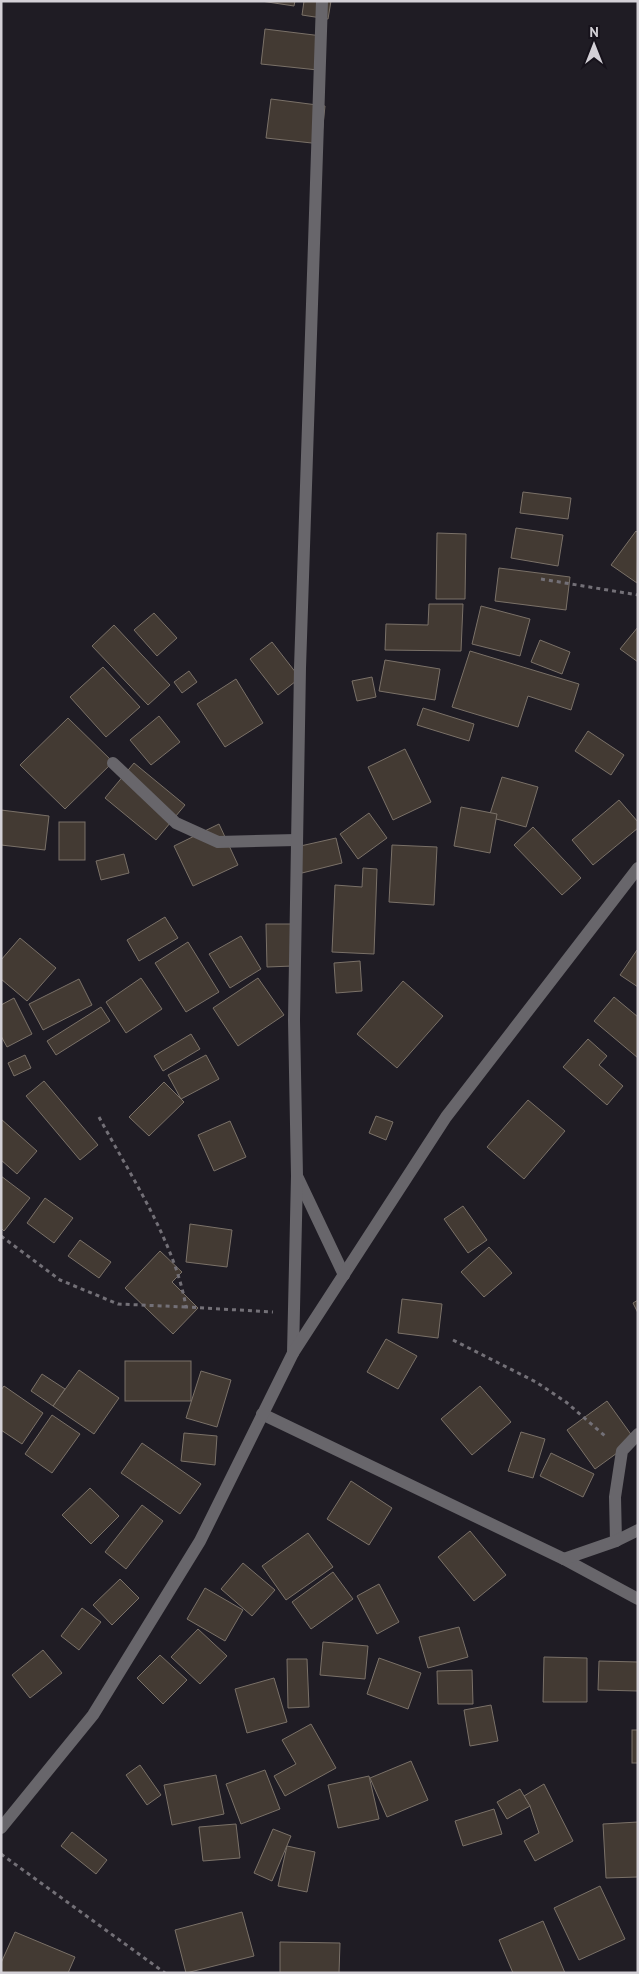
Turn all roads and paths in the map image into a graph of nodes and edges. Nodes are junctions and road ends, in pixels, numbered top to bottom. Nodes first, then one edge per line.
1 (322, 1) edge
2 (542, 579) dead end
3 (638, 595) edge
4 (113, 763) dead end
5 (296, 840) junction
6 (638, 868) edge
7 (99, 1117) dead end
8 (298, 1176) junction
9 (1, 1236) edge
10 (344, 1275) junction
11 (186, 1307) junction
12 (294, 1313) junction
13 (453, 1340) dead end
14 (293, 1354) junction
15 (262, 1414) junction
16 (638, 1434) edge
17 (622, 1451) junction
18 (638, 1530) edge
19 (616, 1541) junction
20 (564, 1559) junction
21 (638, 1598) edge
22 (1, 1828) edge
23 (1, 1854) edge
24 (165, 1973) edge

1 - 5 street
2 - 3 path
4 - 5 street
5 - 8 street
6 - 10 street
7 - 11 path
8 - 10 street
8 - 12 street
9 - 11 path
10 - 14 street
11 - 12 path
12 - 14 street
13 - 17 path
14 - 15 street
15 - 20 street
15 - 22 street
16 - 17 street
17 - 19 street
18 - 19 street
19 - 20 street
20 - 21 street
23 - 24 path

